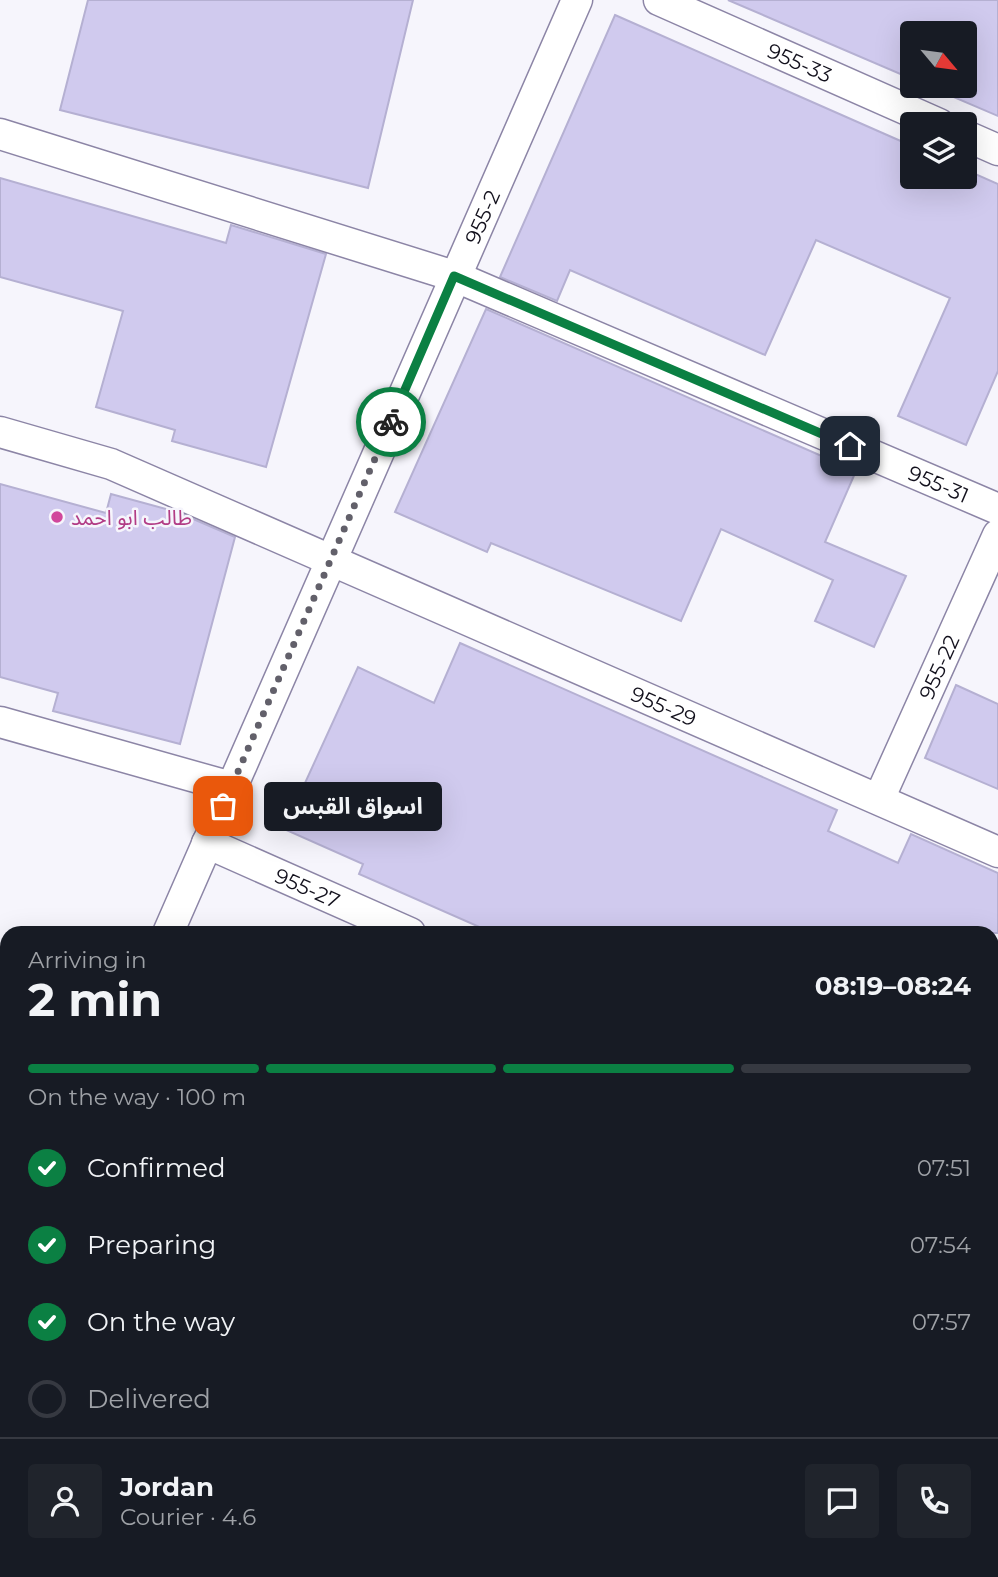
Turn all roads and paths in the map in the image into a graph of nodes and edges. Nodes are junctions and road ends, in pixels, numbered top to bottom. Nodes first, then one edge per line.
1 (577, 0) edge
2 (659, 0) edge
3 (912, 112) edge
4 (0, 134) edge
5 (977, 141) edge
6 (998, 150) edge
7 (454, 276) junction
8 (0, 432) edge
9 (998, 509) edge
10 (998, 535) edge
11 (331, 559) junction
12 (0, 722) edge
13 (232, 788) junction
14 (879, 799) junction
15 (207, 843) junction
16 (998, 852) edge
17 (171, 926) edge
18 (394, 926) edge

1 - 7 street, 955-2
2 - 3 street, 955-33
4 - 7 street, 955-31
5 - 6 street
7 - 9 street, 955-31
7 - 11 street, 955-2
8 - 11 street, 955-29
10 - 14 street, 955-22
11 - 13 street, 955-2
11 - 14 street, 955-29
12 - 13 street
13 - 15 street, 955-2
14 - 16 street, 955-29
15 - 17 street, 955-2
15 - 18 street, 955-27

